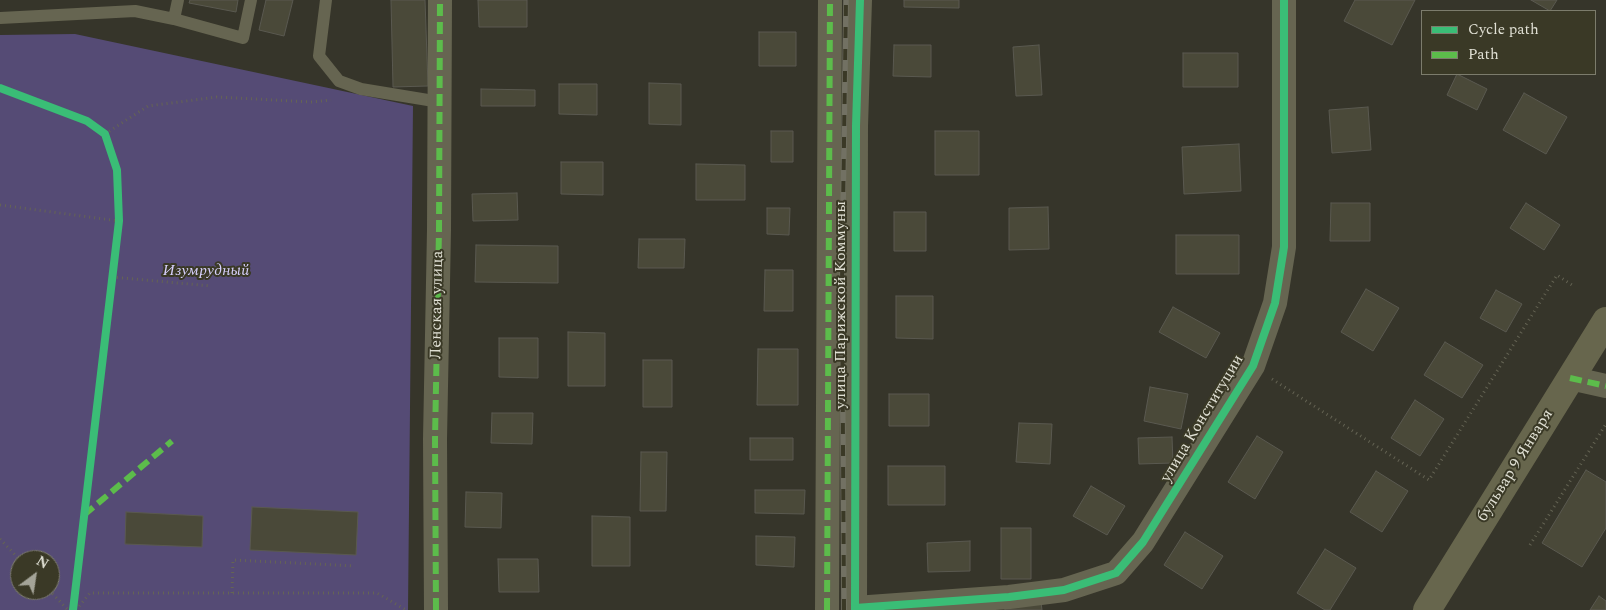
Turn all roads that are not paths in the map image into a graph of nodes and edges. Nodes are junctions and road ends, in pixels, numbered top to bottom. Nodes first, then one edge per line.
1 (178, 0) edge
2 (251, 0) edge
3 (326, 0) edge
4 (440, 0) edge
5 (830, 0) edge
6 (860, 0) edge
7 (1284, 0) edge
8 (100, 6) edge
9 (0, 18) edge
10 (174, 19) junction
11 (440, 102) junction
12 (1606, 321) edge
13 (1570, 378) junction
14 (1606, 386) edge
15 (855, 609) edge
16 (436, 610) edge
17 (826, 610) edge
18 (1427, 610) edge

1 - 10 lane
2 - 10 lane
3 - 11 lane
4 - 11 street, Ленская улица
5 - 17 street, улица Парижской Коммуны
6 - 15 street, улица Парижской Коммуны
7 - 15 street, улица Конституции
8 - 9 lane
8 - 10 lane
11 - 16 street, Ленская улица
12 - 13 main road, бульвар 9 Января
13 - 14 street
13 - 18 main road, бульвар 9 Января

